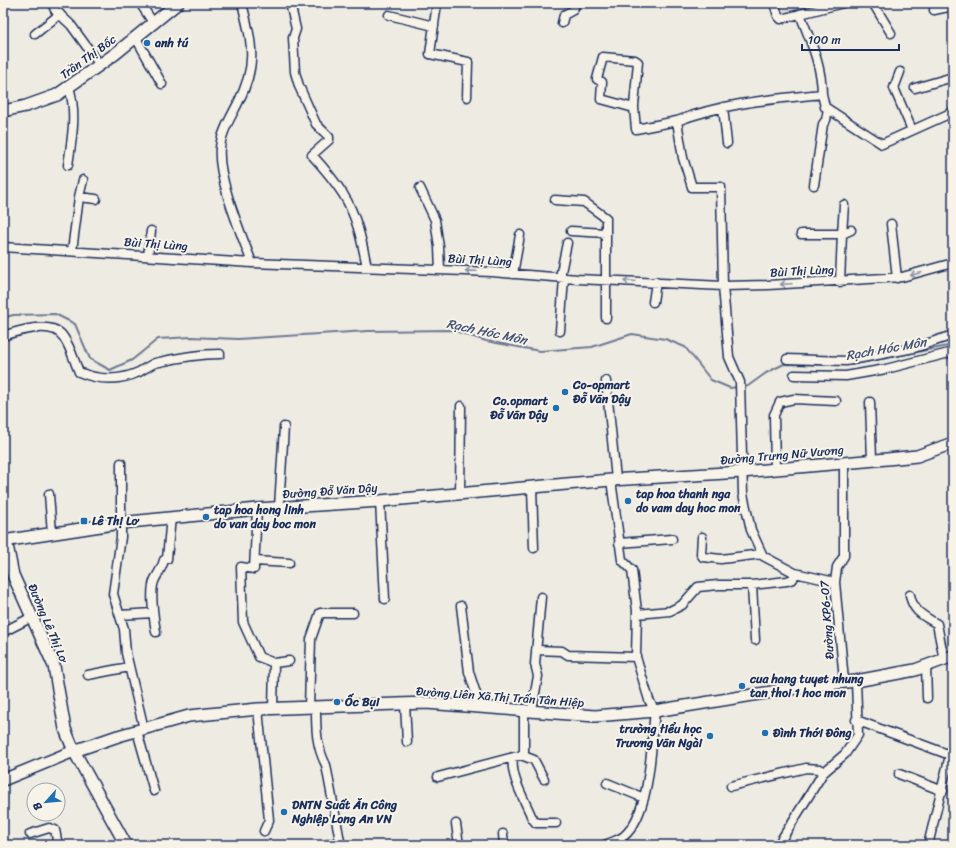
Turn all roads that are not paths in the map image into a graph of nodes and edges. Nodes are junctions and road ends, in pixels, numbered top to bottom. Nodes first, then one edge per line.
1 (52, 3) edge
2 (140, 3) edge
3 (178, 3) edge
4 (242, 3) edge
5 (290, 3) edge
6 (437, 3) edge
7 (576, 3) edge
8 (774, 3) edge
9 (844, 3) edge
10 (873, 3) edge
11 (953, 6) edge
12 (934, 10) dead end
13 (60, 14) junction
14 (800, 14) junction
15 (389, 15) dead end
16 (562, 23) dead end
17 (154, 24) junction
18 (434, 26) junction
19 (891, 33) dead end
20 (35, 34) dead end
21 (136, 38) junction
22 (100, 65) junction
23 (900, 72) dead end
24 (953, 77) edge
25 (162, 84) dead end
26 (69, 87) junction
27 (915, 88) dead end
28 (822, 94) junction
29 (467, 97) dead end
30 (723, 107) junction
31 (634, 108) junction
32 (828, 109) junction
33 (3, 111) edge
34 (953, 112) edge
35 (677, 121) junction
36 (912, 130) junction
37 (727, 143) dead end
38 (68, 165) dead end
39 (83, 180) dead end
40 (814, 185) dead end
41 (420, 188) dead end
42 (79, 197) junction
43 (96, 199) dead end
44 (555, 200) dead end
45 (844, 205) dead end
46 (891, 224) dead end
47 (851, 230) dead end
48 (151, 231) dead end
49 (571, 231) dead end
50 (606, 233) junction
51 (801, 234) dead end
52 (842, 234) junction
53 (520, 235) dead end
54 (566, 244) dead end
55 (3, 247) edge
56 (72, 251) junction
57 (148, 256) junction
58 (953, 262) edge
59 (252, 263) junction
60 (367, 267) junction
61 (440, 270) junction
62 (513, 274) junction
63 (562, 278) junction
64 (897, 278) junction
65 (605, 280) junction
66 (656, 282) junction
67 (840, 282) junction
68 (723, 286) junction
69 (653, 302) dead end
70 (606, 318) dead end
71 (560, 331) dead end
72 (953, 335) edge
73 (3, 336) edge
74 (953, 352) edge
75 (220, 354) dead end
76 (787, 358) dead end
77 (794, 374) dead end
78 (606, 381) dead end
79 (836, 401) dead end
80 (870, 402) dead end
81 (461, 406) dead end
82 (284, 428) dead end
83 (953, 443) edge
84 (872, 460) junction
85 (121, 463) dead end
86 (844, 463) junction
87 (775, 469) junction
88 (742, 472) junction
89 (614, 480) junction
90 (532, 488) junction
91 (49, 494) dead end
92 (460, 494) junction
93 (380, 501) junction
94 (279, 507) junction
95 (257, 509) junction
96 (171, 517) junction
97 (120, 523) junction
98 (52, 533) junction
99 (702, 537) dead end
100 (672, 539) dead end
101 (5, 540) edge
102 (619, 543) junction
103 (534, 548) dead end
104 (762, 554) junction
105 (255, 561) junction
106 (289, 563) dead end
107 (795, 573) junction
108 (835, 582) junction
109 (752, 585) junction
110 (910, 595) dead end
111 (541, 597) dead end
112 (385, 599) dead end
113 (461, 606) dead end
114 (153, 613) junction
115 (353, 613) dead end
116 (637, 614) junction
117 (120, 615) junction
118 (32, 616) junction
119 (3, 632) edge
120 (156, 632) dead end
121 (755, 640) dead end
122 (536, 650) junction
123 (636, 657) junction
124 (948, 658) edge
125 (289, 661) dead end
126 (274, 664) junction
127 (926, 666) junction
128 (129, 667) junction
129 (88, 675) dead end
130 (844, 681) junction
131 (856, 681) junction
132 (927, 698) dead end
133 (405, 704) junction
134 (480, 706) junction
135 (312, 708) junction
136 (258, 709) junction
137 (273, 709) junction
138 (528, 710) junction
139 (655, 711) junction
140 (856, 720) junction
141 (141, 730) junction
142 (407, 742) dead end
143 (74, 751) junction
144 (521, 755) junction
145 (952, 755) edge
146 (513, 758) junction
147 (823, 773) junction
148 (899, 774) dead end
149 (438, 777) dead end
150 (544, 779) dead end
151 (3, 780) edge
152 (607, 783) dead end
153 (731, 786) dead end
154 (154, 791) dead end
155 (943, 791) junction
156 (644, 798) junction
157 (556, 823) dead end
158 (456, 824) dead end
159 (264, 831) dead end
160 (30, 834) dead end
161 (503, 834) dead end
162 (781, 844) edge
163 (58, 845) edge
164 (126, 845) edge
165 (326, 845) edge
166 (459, 845) edge
167 (504, 845) edge
168 (605, 845) edge
169 (928, 845) edge

1 - 13 street
2 - 17 street
3 - 17 street, Trần Thị Bốc
4 - 59 street
5 - 60 street
6 - 18 street
7 - 16 street
8 - 14 street
9 - 14 street
10 - 19 street
11 - 12 street
13 - 20 street
13 - 22 street
14 - 28 street
15 - 18 street
17 - 21 street, Trần Thị Bốc
18 - 29 street
21 - 22 street, Trần Thị Bốc
21 - 25 street
22 - 26 street, Trần Thị Bốc
23 - 36 street
24 - 27 street
26 - 33 street, Trần Thị Bốc
26 - 38 street
28 - 30 street
28 - 32 street
30 - 35 street
30 - 37 street
31 - 31 street
31 - 35 street
32 - 36 street
32 - 40 street
34 - 36 street
35 - 68 street
39 - 42 street
41 - 61 street
42 - 43 street
42 - 56 street
44 - 50 street
45 - 52 street
46 - 64 street
47 - 52 street
48 - 57 street
49 - 50 street
50 - 65 street
51 - 52 street
52 - 67 street
53 - 62 street
54 - 63 street
55 - 56 street, Bùi Thị Lùng
56 - 57 street, Bùi Thị Lùng
57 - 59 street, Bùi Thị Lùng
58 -> 64 street, Bùi Thị Lùng
59 - 60 street, Bùi Thị Lùng
60 - 61 street, Bùi Thị Lùng
62 -> 61 street, Bùi Thị Lùng
62 - 63 street, Bùi Thị Lùng
63 - 65 street, Bùi Thị Lùng
63 - 71 street
64 - 67 street, Bùi Thị Lùng
66 -> 65 street, Bùi Thị Lùng
65 - 70 street
66 - 68 street, Bùi Thị Lùng
66 - 69 street
67 -> 68 street, Bùi Thị Lùng
68 - 88 street
72 - 76 street
73 - 75 street
74 - 77 street
78 - 89 street
79 - 87 street
80 - 84 street
81 - 92 street
82 - 94 street
83 - 84 street, Đường Trưng Nữ Vương
84 - 86 street, Đường Trưng Nữ Vương
85 - 97 street
86 - 87 street, Đường Trưng Nữ Vương
86 - 108 street, Đường KP6-07
87 - 88 street, Đường Trưng Nữ Vương
88 - 89 street, Đường Trưng Nữ Vương
88 - 104 street
89 - 90 street, Đường Đỗ Văn Dậy
89 - 102 street
90 - 92 street, Đường Đỗ Văn Dậy
90 - 103 street
91 - 98 street
92 - 93 street, Đường Đỗ Văn Dậy
93 - 94 street, Đường Đỗ Văn Dậy
93 - 112 street
94 - 95 street, Đường Đỗ Văn Dậy
95 - 96 street, Đường Đỗ Văn Dậy
95 - 105 street
96 - 97 street, Đường Đỗ Văn Dậy
96 - 114 street
97 - 98 street, Đường Đỗ Văn Dậy
97 - 117 street
98 - 101 street, Đường Đỗ Văn Dậy
99 - 104 street
100 - 102 street
101 - 118 street, Đường Lê Thị Lơ
102 - 116 street
104 - 107 street
105 - 106 street
105 - 126 street
107 - 108 street
107 - 109 street
108 - 130 street, Đường KP6-07
109 - 116 street
109 - 121 street
110 - 124 street
111 - 122 street
113 - 134 street
114 - 117 street
114 - 120 street
115 - 135 street
116 - 123 street
117 - 128 street
118 - 119 street
118 - 143 street, Đường Lê Thị Lơ
122 - 123 street
122 - 138 street
123 - 139 street
124 - 127 street, Đường Liên Xã Thị Trấn Tân Hiệp
125 - 126 street
126 - 137 street
127 - 131 street, Đường Liên Xã Thị Trấn Tân Hiệp
127 - 132 street
128 - 129 street
128 - 141 street
130 - 131 street, Đường Liên Xã Thị Trấn Tân Hiệp
130 - 139 street, Đường Liên Xã Thị Trấn Tân Hiệp
131 - 140 street
133 - 134 street, Đường Liên Xã Thị Trấn Tân Hiệp
133 - 135 street, Đường Liên Xã Thị Trấn Tân Hiệp
133 - 142 street
134 - 138 street, Đường Liên Xã Thị Trấn Tân Hiệp
135 - 137 street, Đường Liên Xã Thị Trấn Tân Hiệp
135 - 165 street
136 - 137 street, Đường Liên Xã Thị Trấn Tân Hiệp
136 - 141 street, Đường Liên Xã Thị Trấn Tân Hiệp
136 - 159 street
138 - 139 street, Đường Liên Xã Thị Trấn Tân Hiệp
138 - 144 street
139 - 156 street
140 - 145 street
140 - 147 street
141 - 143 street, Đường Liên Xã Thị Trấn Tân Hiệp
141 - 154 street
143 - 151 street, Đường Liên Xã Thị Trấn Tân Hiệp
143 - 164 street, Đường Lê Thị Lơ
144 - 146 street
144 - 150 street
145 - 155 street
146 - 149 street
146 - 157 street
147 - 153 street
147 - 162 street
148 - 155 street
152 - 156 street
155 - 169 street
156 - 168 street
158 - 166 street
160 - 163 street
161 - 167 street

